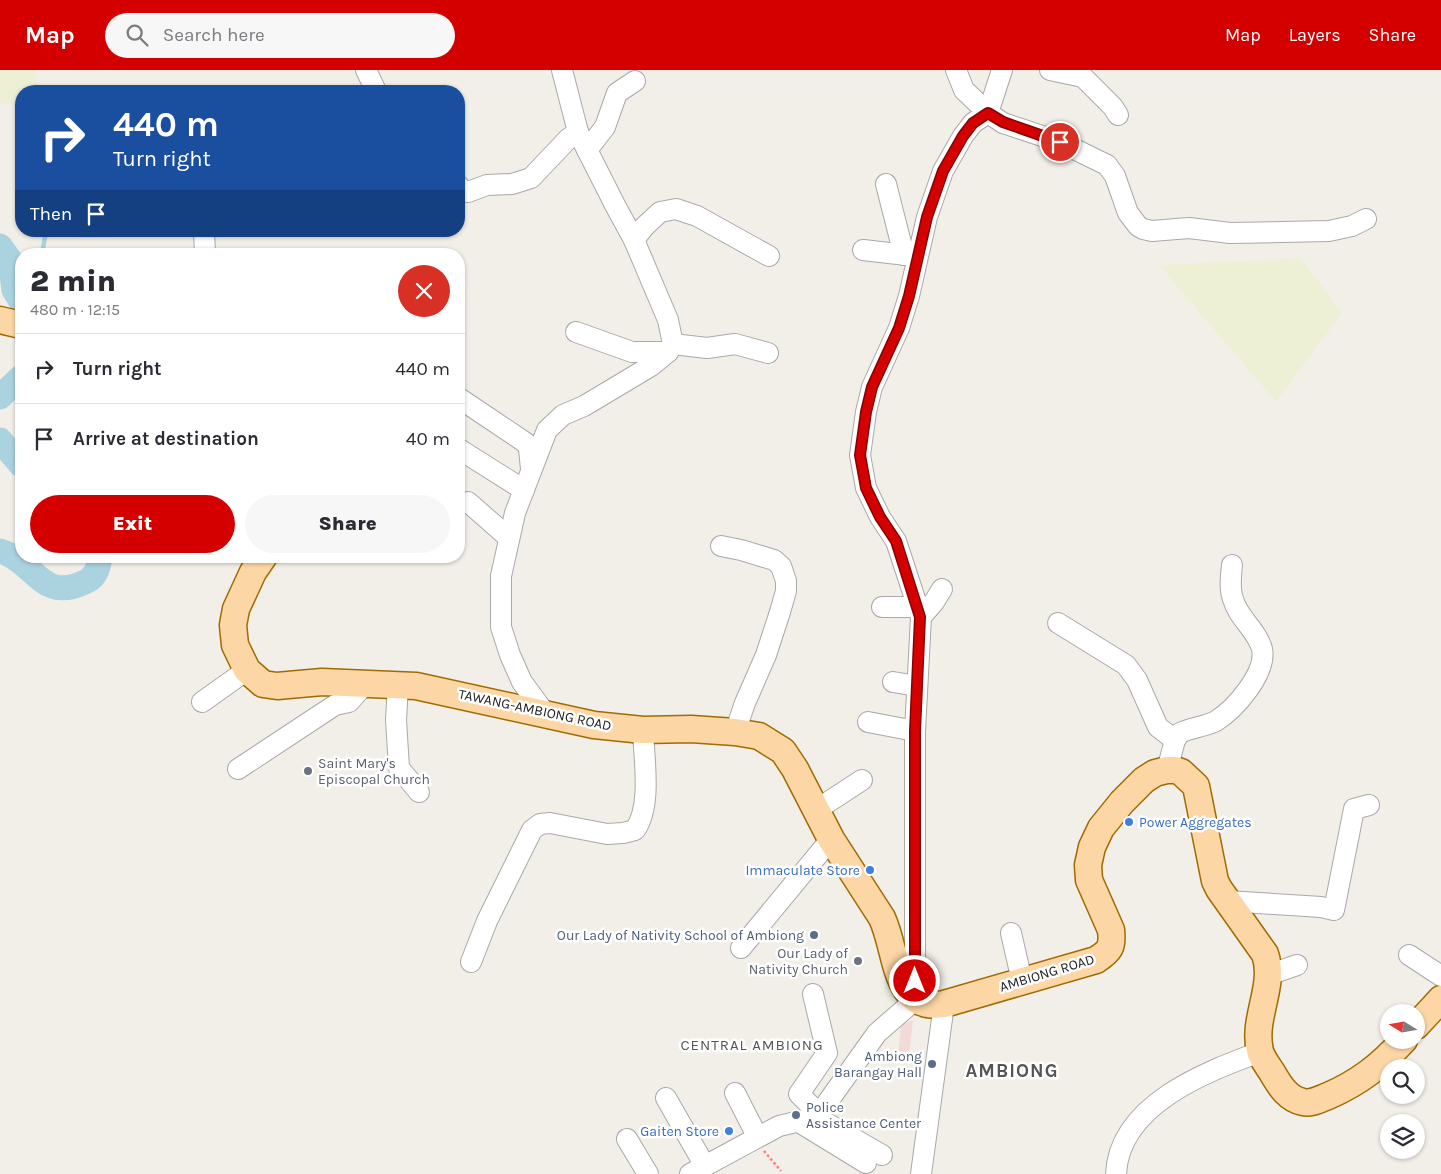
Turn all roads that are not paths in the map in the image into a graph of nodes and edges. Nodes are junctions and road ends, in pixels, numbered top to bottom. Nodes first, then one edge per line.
1 (366, 70) edge
2 (562, 70) edge
3 (956, 70) edge
4 (1002, 70) edge
5 (1050, 70) edge
6 (635, 81) dead end
7 (373, 85) edge
8 (988, 113) junction
9 (1118, 115) dead end
10 (578, 132) junction
11 (587, 150) junction
12 (886, 184) dead end
13 (465, 191) edge
14 (1366, 219) dead end
15 (634, 240) junction
16 (863, 250) dead end
17 (769, 256) dead end
18 (911, 256) junction
19 (0, 320) edge
20 (15, 324) edge
21 (576, 332) dead end
22 (670, 348) junction
23 (768, 353) dead end
24 (465, 402) edge
25 (465, 453) edge
26 (531, 471) junction
27 (524, 490) junction
28 (468, 502) dead end
29 (509, 538) junction
30 (721, 546) dead end
31 (259, 563) edge
32 (1232, 565) dead end
33 (942, 589) dead end
34 (882, 607) dead end
35 (919, 612) junction
36 (1058, 623) dead end
37 (248, 670) junction
38 (893, 682) dead end
39 (365, 684) junction
40 (398, 685) junction
41 (917, 686) junction
42 (202, 702) dead end
43 (547, 716) junction
44 (868, 722) dead end
45 (643, 730) junction
46 (915, 731) junction
47 (735, 732) junction
48 (1175, 740) junction
49 (238, 769) dead end
50 (1167, 770) junction
51 (862, 780) dead end
52 (419, 792) dead end
53 (1369, 805) dead end
54 (816, 810) junction
55 (831, 839) junction
56 (1227, 901) junction
57 (1011, 933) dead end
58 (741, 948) dead end
59 (1409, 955) dead end
60 (471, 962) dead end
61 (1297, 965) dead end
62 (1268, 975) junction
63 (1441, 976) edge
64 (1022, 981) junction
65 (813, 994) dead end
66 (1441, 999) edge
67 (915, 1000) junction
68 (944, 1004) junction
69 (1425, 1016) edge
70 (1395, 1049) edge
71 (1260, 1052) junction
72 (736, 1093) dead end
73 (666, 1098) dead end
74 (812, 1118) junction
75 (755, 1138) junction
76 (628, 1139) dead end
77 (874, 1159) dead end
78 (697, 1170) edge
79 (648, 1174) edge
80 (922, 1174) edge
81 (1116, 1174) edge

1 - 7 street
2 - 10 street
3 - 8 street
4 - 8 street
5 - 9 street
6 - 11 street
8 - 14 street
8 - 18 street
10 - 11 street
10 - 13 street
11 - 15 street
12 - 18 street
15 - 17 street
15 - 22 street
16 - 18 street
18 - 35 street
19 - 20 main road
21 - 22 street
22 - 23 street
22 - 26 street
24 - 26 street
25 - 27 street
26 - 27 street
27 - 29 street
28 - 29 street
29 - 43 street
30 - 47 street
31 - 37 main road, TAWANG-AMBIONG ROAD
32 - 48 street
33 - 35 street
34 - 35 street
35 - 41 street
36 - 48 street
37 - 39 main road, TAWANG-AMBIONG ROAD
37 - 42 street
38 - 41 street
39 - 40 main road, TAWANG-AMBIONG ROAD
39 - 49 street
40 - 43 main road, TAWANG-AMBIONG ROAD
40 - 52 street
41 - 46 street
43 - 45 main road, TAWANG-AMBIONG ROAD
44 - 46 street
45 - 47 main road, TAWANG-AMBIONG ROAD
45 - 60 street
46 - 67 street
47 - 54 main road, TAWANG-AMBIONG ROAD
48 - 50 street
50 - 56 main road
50 - 64 main road, AMBIONG ROAD
51 - 54 street
53 - 56 street
54 - 55 main road, TAWANG-AMBIONG ROAD
55 - 58 street
55 - 67 main road, TAWANG-AMBIONG ROAD
56 - 62 main road
57 - 64 street
59 - 63 street
61 - 62 street
62 - 71 main road
64 - 68 main road, AMBIONG ROAD
65 - 74 street
66 - 69 main road
67 - 68 main road, AMBIONG ROAD
67 - 74 street
68 - 80 street
70 - 71 main road
71 - 81 street
72 - 75 street
73 - 78 street
74 - 75 street
74 - 77 street
75 - 78 street
76 - 79 street

